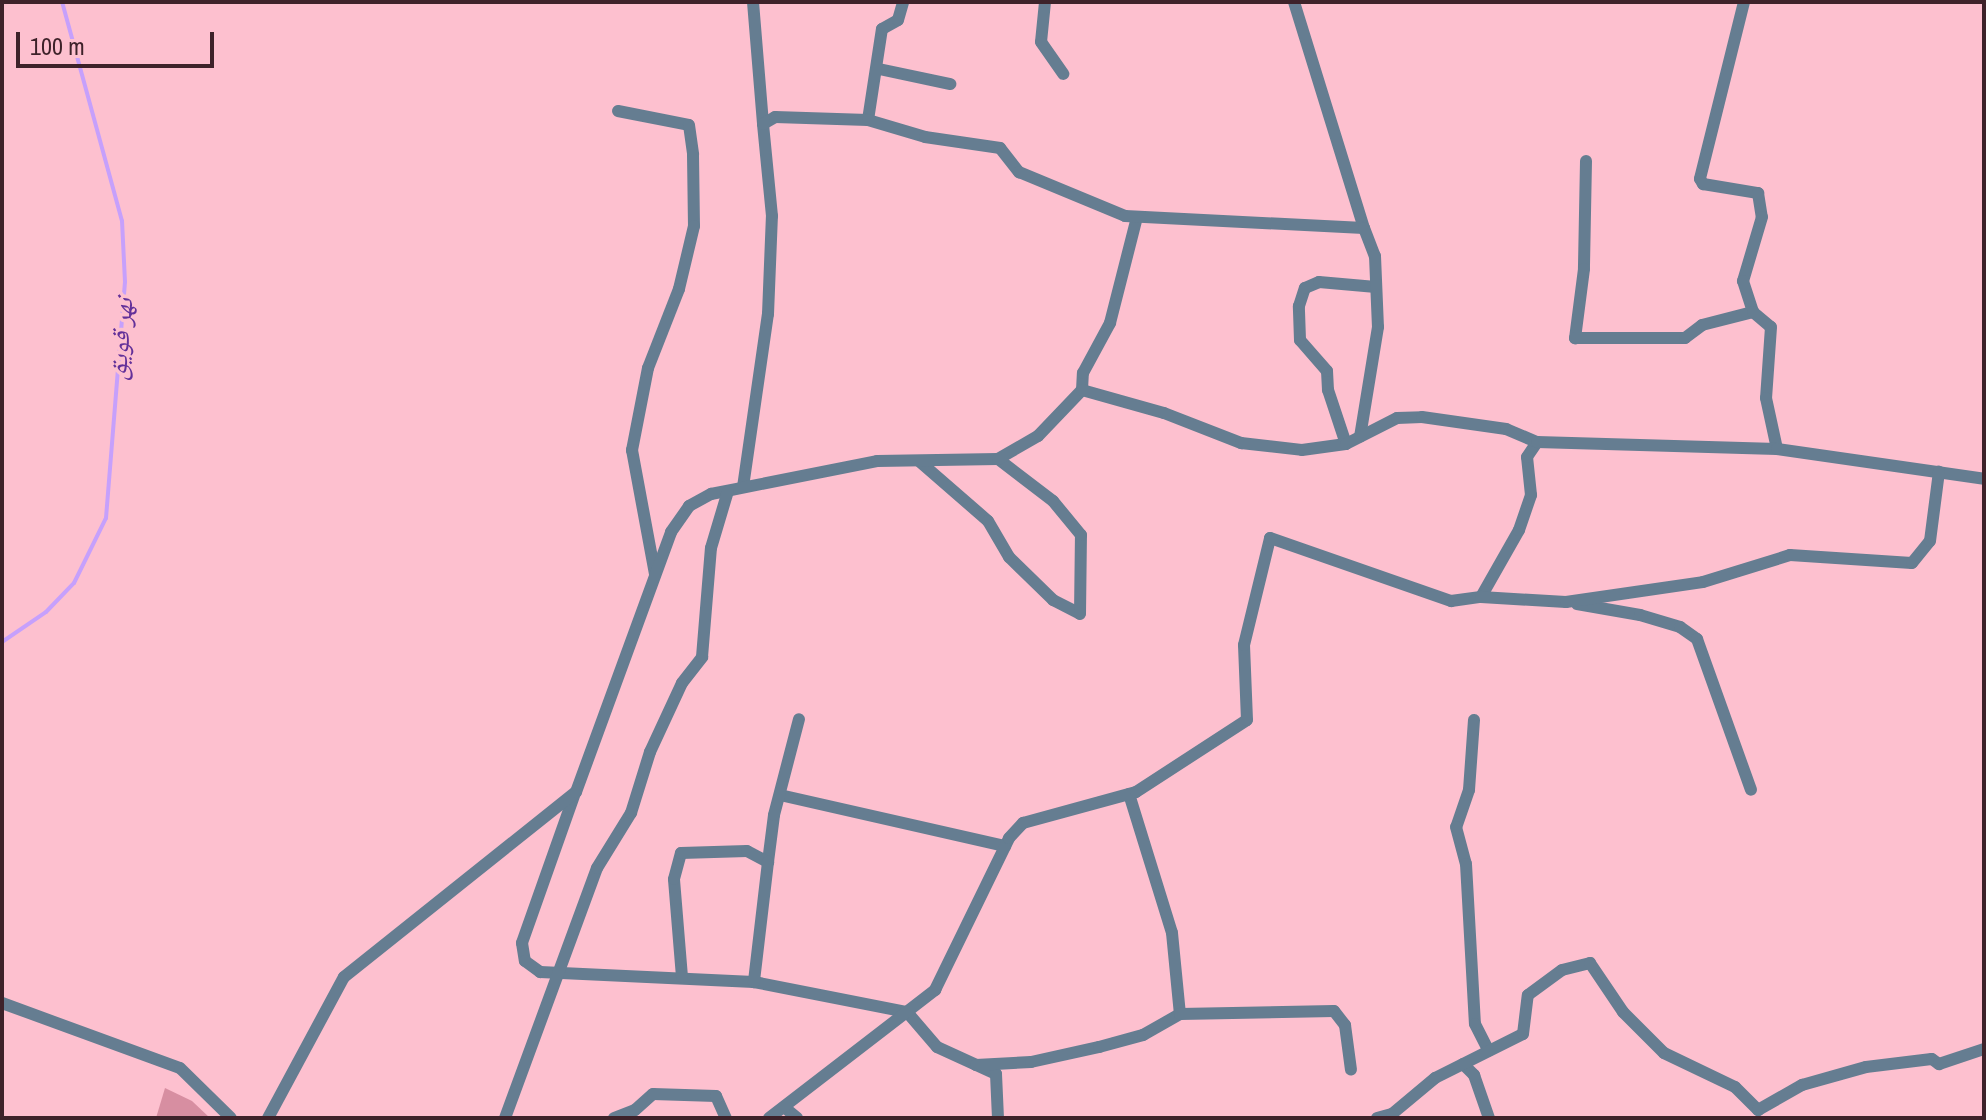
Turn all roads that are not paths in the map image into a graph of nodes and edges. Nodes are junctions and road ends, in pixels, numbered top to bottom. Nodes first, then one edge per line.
1 (753, 2) edge
2 (903, 2) edge
3 (1045, 2) edge
4 (1294, 2) edge
5 (1744, 2) edge
6 (879, 69) junction
7 (1063, 74) dead end
8 (950, 84) dead end
9 (618, 111) dead end
10 (868, 120) junction
11 (763, 124) junction
12 (1586, 161) dead end
13 (1137, 217) junction
14 (1364, 228) junction
15 (1376, 287) junction
16 (1753, 312) junction
17 (1082, 390) junction
18 (1360, 437) junction
19 (1537, 442) junction
20 (1346, 444) junction
21 (1777, 449) junction
22 (998, 459) junction
23 (919, 461) junction
24 (1939, 472) junction
25 (1984, 479) edge
26 (743, 487) junction
27 (728, 491) junction
28 (655, 574) junction
29 (1481, 597) junction
30 (1566, 602) junction
31 (799, 719) dead end
32 (1474, 720) dead end
33 (1751, 790) dead end
34 (576, 792) junction
35 (1129, 794) junction
36 (780, 795) junction
37 (1005, 846) junction
38 (768, 862) junction
39 (555, 974) junction
40 (682, 977) junction
41 (754, 982) junction
42 (2, 1003) edge
43 (907, 1012) junction
44 (1180, 1014) junction
45 (1984, 1049) edge
46 (1489, 1051) junction
47 (1463, 1064) junction
48 (976, 1065) junction
49 (1351, 1070) dead end
50 (784, 1107) junction
51 (1763, 1112) edge
52 (231, 1118) edge
53 (268, 1118) edge
54 (505, 1118) edge
55 (614, 1118) edge
56 (726, 1118) edge
57 (769, 1118) edge
58 (797, 1118) edge
59 (998, 1118) edge
60 (1377, 1118) edge
61 (1489, 1118) edge

1 - 11 street
2 - 6 street
3 - 7 street
4 - 14 street
5 - 16 street
6 - 8 street
6 - 10 street
9 - 28 street
10 - 11 street
10 - 13 street
11 - 26 street
12 - 16 street
13 - 14 street
13 - 17 street
14 - 15 street
15 - 18 street
15 - 20 street
16 - 21 street
17 - 20 street
17 - 22 street
18 - 19 street
18 - 20 street
19 - 21 street
19 - 29 street
21 - 24 street
22 - 23 street
22 - 23 street
23 - 26 street
24 - 25 street
24 - 30 street
26 - 27 street
27 - 28 street
27 - 39 street
28 - 34 street
29 - 30 street
29 - 35 street
30 - 33 street
31 - 36 street
32 - 46 street
34 - 39 street
34 - 53 street
35 - 37 street
35 - 44 street
36 - 37 street
36 - 38 street
37 - 43 street
38 - 40 street
38 - 41 street
39 - 40 street
39 - 54 street
40 - 41 street
41 - 43 street
42 - 52 street
43 - 48 street
43 - 50 street
44 - 48 street
44 - 49 street
45 - 51 street
46 - 47 street
46 - 51 street
47 - 60 street
47 - 61 street
48 - 59 street
50 - 57 street
50 - 58 street
55 - 56 street

